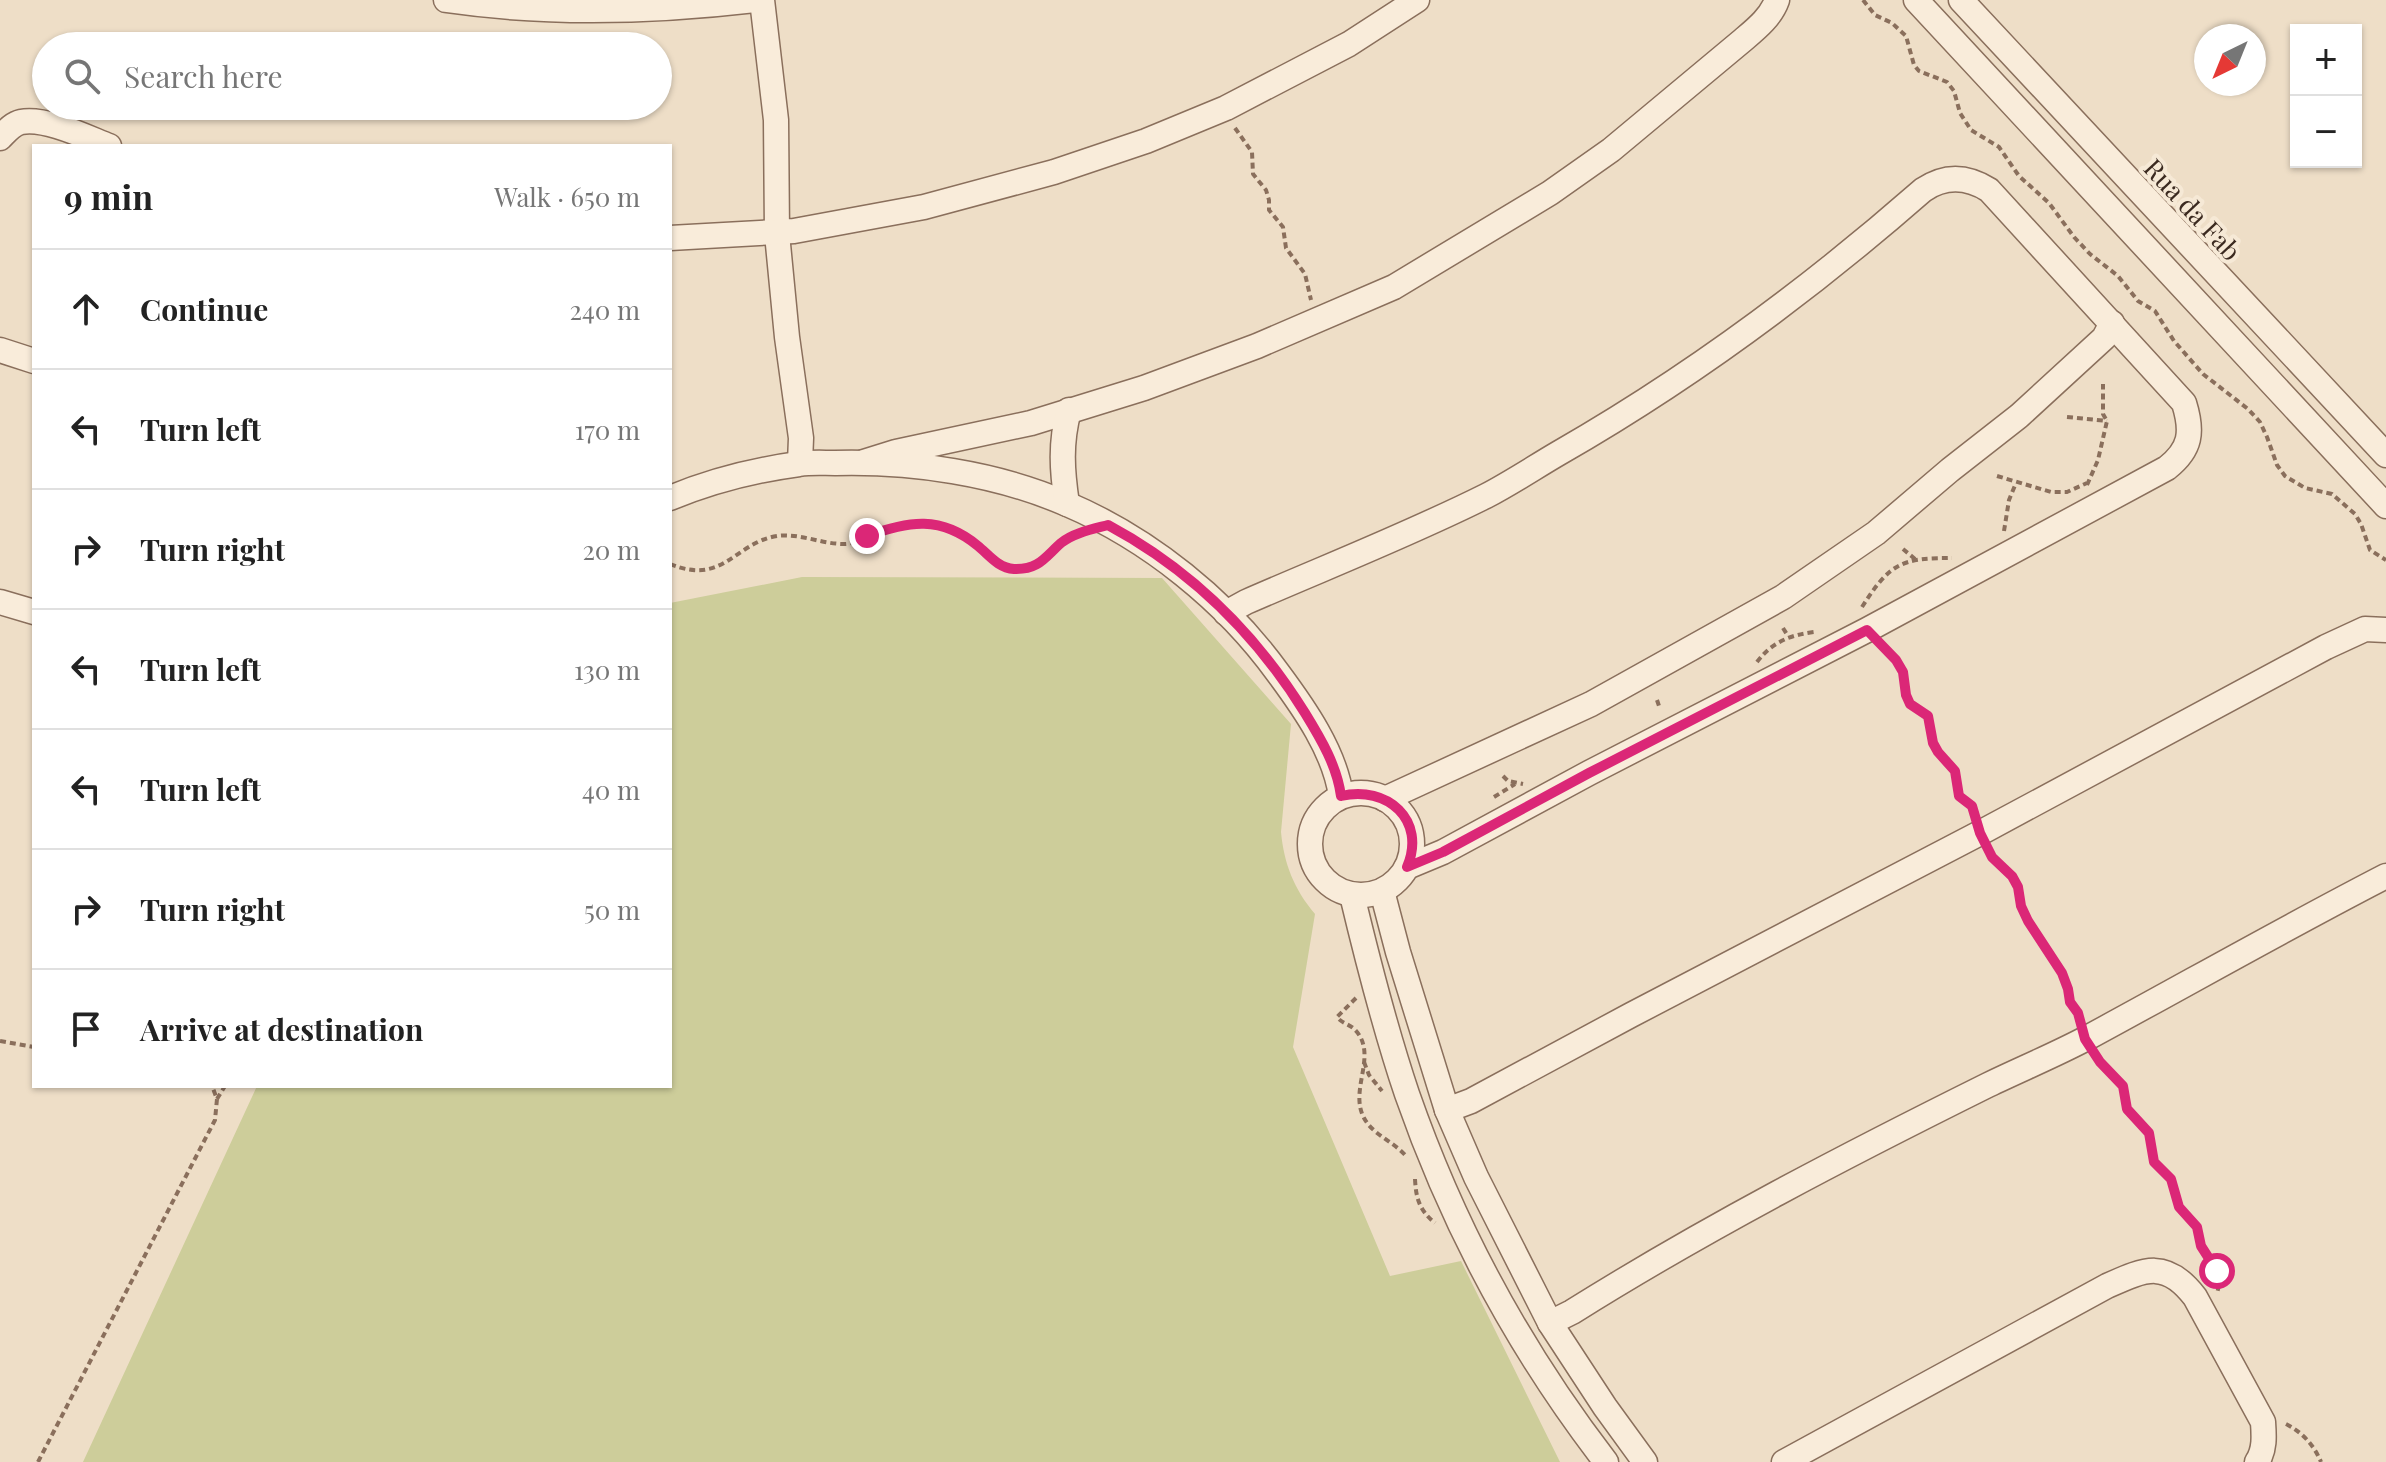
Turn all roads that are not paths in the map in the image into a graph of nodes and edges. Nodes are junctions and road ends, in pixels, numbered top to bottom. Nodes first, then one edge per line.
1 (446, 0) edge
2 (755, 0) edge
3 (762, 0) edge
4 (1417, 0) edge
5 (1777, 0) edge
6 (1916, 0) edge
7 (1961, 0) edge
8 (0, 138) edge
9 (104, 144) edge
10 (777, 234) junction
11 (672, 238) edge
12 (2112, 323) junction
13 (0, 350) edge
14 (32, 360) edge
15 (1069, 410) junction
16 (2386, 455) edge
17 (864, 462) junction
18 (800, 463) junction
19 (672, 478) edge
20 (702, 485) junction
21 (672, 497) edge
22 (1067, 504) junction
23 (2386, 506) edge
24 (0, 602) edge
25 (32, 611) edge
26 (1226, 613) junction
27 (2386, 630) edge
28 (1341, 796) junction
29 (1385, 799) junction
30 (1407, 867) junction
31 (2386, 876) edge
32 (1382, 891) junction
33 (1352, 895) junction
34 (1447, 1110) junction
35 (1550, 1323) junction
36 (1606, 1462) edge
37 (1645, 1462) edge
38 (1784, 1462) edge
39 (2257, 1462) edge

1 - 2 street
3 - 10 street
4 - 10 street
5 - 15 street
6 - 23 street
7 - 16 street, Rua da Fab
8 - 9 street
10 - 11 street
10 - 18 street
12 - 26 street
12 - 29 street
12 - 30 street
13 - 14 street
15 - 17 street
15 - 22 street
17 - 18 street
17 - 22 street
18 - 20 street
19 - 20 street
20 - 21 street
22 - 26 street
24 - 25 street
26 - 28 street
27 - 34 street
28 - 29 street
28 - 33 street
29 - 30 street
30 - 32 street
31 - 35 street
32 - 33 street
32 - 34 street
33 - 36 street
34 - 35 street
35 - 37 street
38 - 39 street

